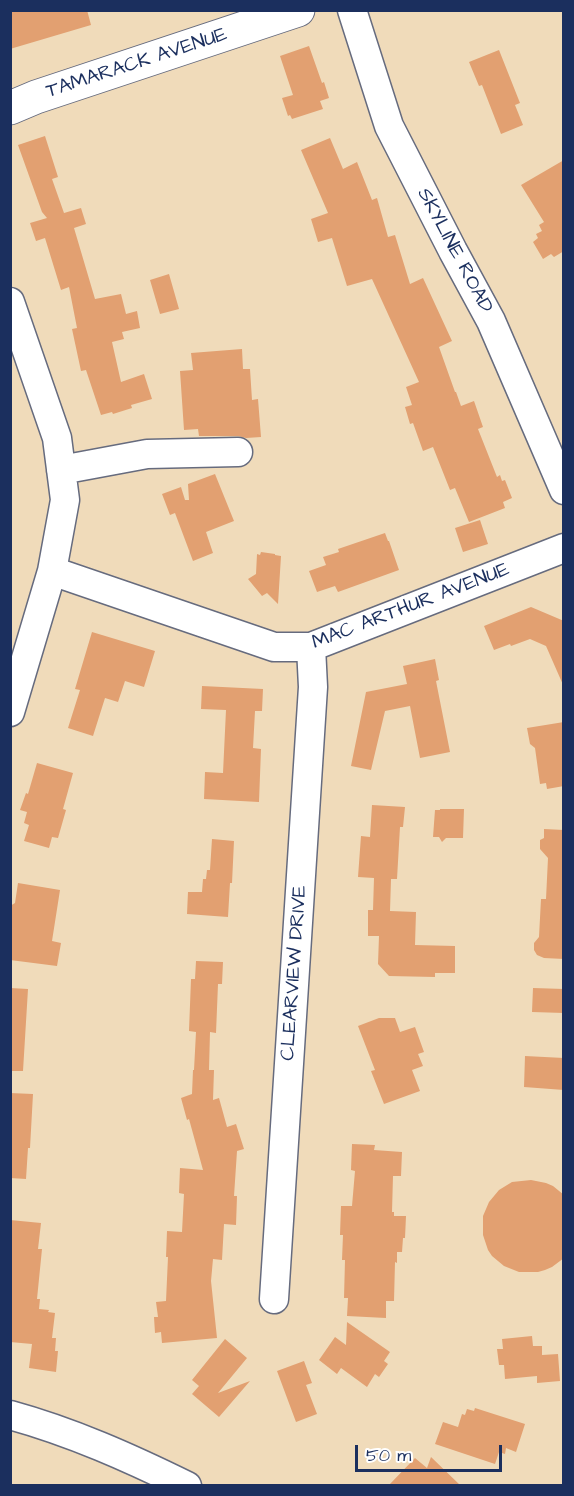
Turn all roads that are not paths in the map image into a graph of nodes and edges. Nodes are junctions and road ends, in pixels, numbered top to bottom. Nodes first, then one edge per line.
1 (298, 10) edge
2 (352, 10) edge
3 (10, 108) edge
4 (10, 302) edge
5 (238, 452) dead end
6 (61, 470) junction
7 (564, 490) edge
8 (564, 548) edge
9 (52, 571) junction
10 (311, 647) junction
11 (10, 712) edge
12 (274, 1299) dead end
13 (10, 1415) edge
14 (187, 1485) edge

1 - 3 main road, TAMARACK AVENUE
2 - 7 street, SKYLINE ROAD
4 - 6 street
5 - 6 street
6 - 9 street
8 - 10 street, MAC ARTHUR AVENUE
9 - 10 street, MAC ARTHUR AVENUE
9 - 11 street
10 - 12 street, CLEARVIEW DRIVE
13 - 14 street

